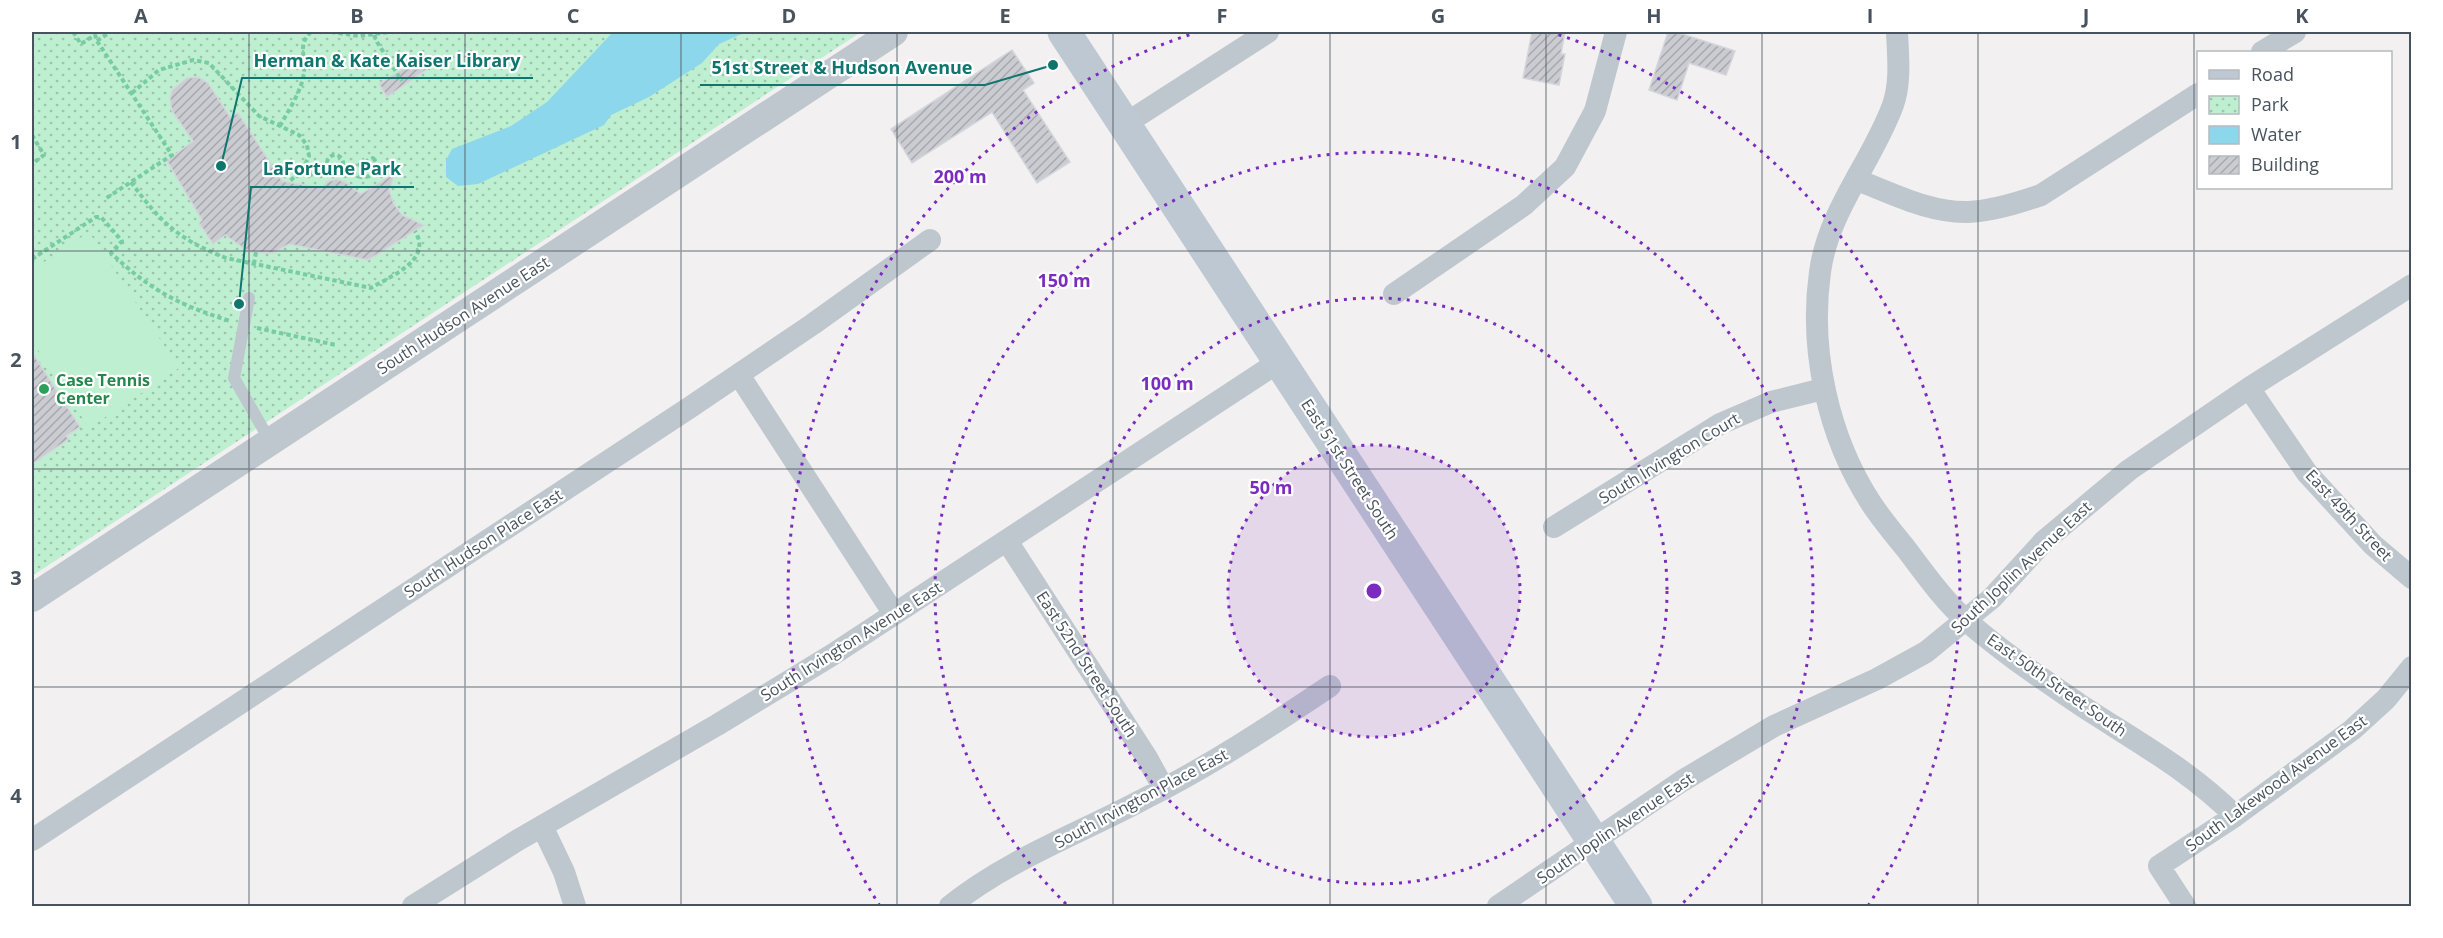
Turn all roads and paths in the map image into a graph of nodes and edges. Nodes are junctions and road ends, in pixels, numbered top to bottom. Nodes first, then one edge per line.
1 (73, 32) edge
2 (110, 32) edge
3 (311, 32) edge
4 (331, 32) edge
5 (389, 32) edge
6 (894, 32) edge
7 (1064, 32) edge
8 (1268, 32) edge
9 (1616, 32) edge
10 (1897, 32) edge
11 (2295, 32) edge
12 (344, 33) edge
13 (374, 35) junction
14 (97, 41) junction
15 (2264, 51) edge
16 (402, 81) dead end
17 (132, 93) junction
18 (2197, 94) edge
19 (1125, 124) junction
20 (280, 126) junction
21 (32, 135) edge
22 (32, 164) edge
23 (343, 164) junction
24 (329, 166) junction
25 (353, 168) junction
26 (302, 170) junction
27 (1857, 180) junction
28 (290, 181) dead end
29 (131, 182) junction
30 (105, 199) dead end
31 (415, 231) dead end
32 (930, 240) dead end
33 (256, 252) dead end
34 (32, 259) edge
35 (254, 264) junction
36 (2412, 285) edge
37 (1394, 294) dead end
38 (249, 298) dead end
39 (242, 325) junction
40 (336, 345) dead end
41 (1280, 361) junction
42 (738, 375) junction
43 (2249, 388) junction
44 (1824, 389) junction
45 (270, 441) junction
46 (1554, 528) dead end
47 (1007, 542) junction
48 (2412, 578) edge
49 (32, 598) edge
50 (894, 614) junction
51 (1966, 621) junction
52 (2412, 667) edge
53 (1330, 686) dead end
54 (1164, 789) junction
55 (2235, 816) junction
56 (542, 826) junction
57 (32, 840) edge
58 (1593, 842) junction
59 (412, 906) edge
60 (575, 906) edge
61 (950, 906) edge
62 (1498, 906) edge
63 (1636, 906) edge
64 (2185, 906) edge

1 - 14 path
2 - 14 path
3 - 20 path
4 - 12 path
5 - 13 path
6 - 45 street, South Hudson Avenue East
7 - 19 main road, East 51st Street South
8 - 19 street
9 - 37 street
10 - 27 street, East 50th Street South
11 - 15 street
12 - 13 path
13 - 16 path
14 - 17 path
17 - 20 path
17 - 29 path
18 - 27 street
19 - 41 main road, East 51st Street South
20 - 26 path
21 - 22 path
23 - 24 path
23 - 24 path
23 - 25 path
24 - 26 path
25 - 25 path
26 - 28 path
27 - 44 street, East 50th Street South
29 - 30 path
29 - 35 path
31 - 35 path
32 - 42 street, South Hudson Place East
33 - 35 path
34 - 39 path
36 - 43 street, South Joplin Avenue East
38 - 39 lane
39 - 40 path
39 - 45 lane
41 - 47 street, South Irvington Avenue East
41 - 58 main road, East 51st Street South
42 - 50 street
42 - 57 street, South Hudson Place East
43 - 48 street, East 49th Street
43 - 51 street, South Joplin Avenue East
44 - 46 street, South Irvington Court
44 - 51 street, East 50th Street South
45 - 49 street, South Hudson Avenue East
47 - 50 street, South Irvington Avenue East
47 - 54 street, East 52nd Street South
50 - 56 street, South Irvington Avenue East
51 - 55 street, East 50th Street South
51 - 58 street, South Joplin Avenue East
52 - 55 street, South Lakewood Avenue East
53 - 54 street, South Irvington Place East
54 - 61 street, South Irvington Place East
55 - 64 street, South Lakewood Avenue East
56 - 59 street, South Irvington Avenue East
56 - 60 street
58 - 62 street, South Joplin Avenue East
58 - 63 main road, East 51st Street South

